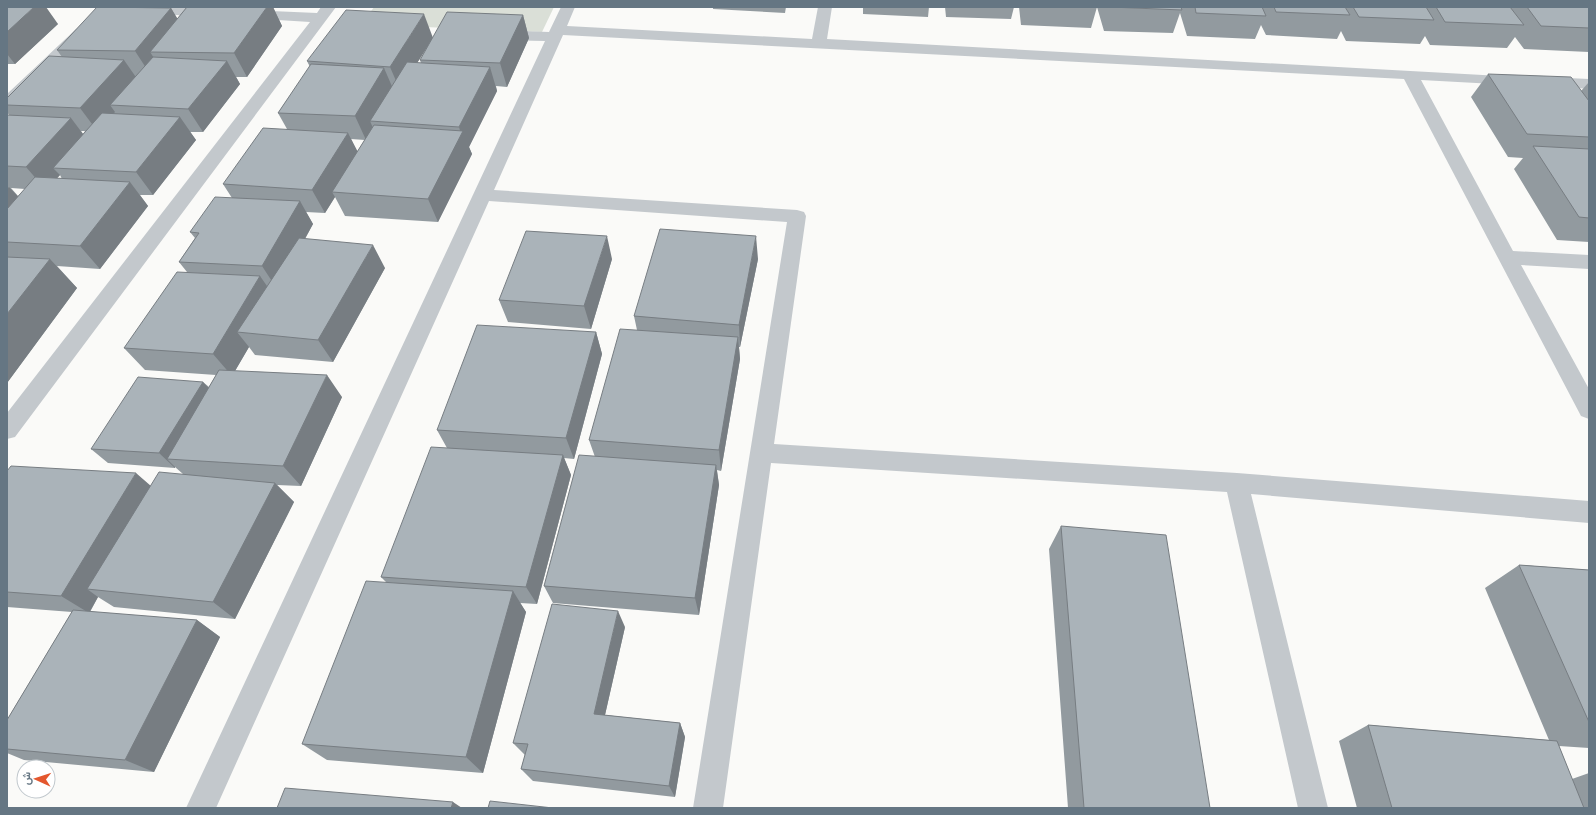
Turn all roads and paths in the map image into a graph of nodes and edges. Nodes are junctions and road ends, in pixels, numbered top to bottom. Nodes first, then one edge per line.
1 (568, 7) edge
2 (825, 7) edge
3 (98, 14) edge
4 (323, 21) edge
5 (557, 34) junction
6 (484, 35) edge
7 (819, 44) junction
8 (1410, 75) junction
9 (1589, 84) edge
10 (7, 103) edge
11 (482, 195) junction
12 (1507, 257) junction
13 (1589, 262) edge
14 (1589, 410) edge
15 (7, 430) edge
16 (761, 453) junction
17 (1237, 482) junction
18 (1589, 512) edge
19 (201, 808) edge
20 (708, 808) edge
21 (1313, 808) edge

1 - 5 lane
2 - 7 lane
3 - 4 lane
3 - 10 lane
4 - 15 lane
5 - 6 lane
5 - 7 lane
5 - 11 lane
7 - 8 lane
8 - 9 lane
8 - 12 lane
11 - 16 lane
11 - 19 lane
12 - 13 lane
12 - 14 lane
16 - 17 lane
16 - 20 lane
17 - 18 lane
17 - 21 lane

